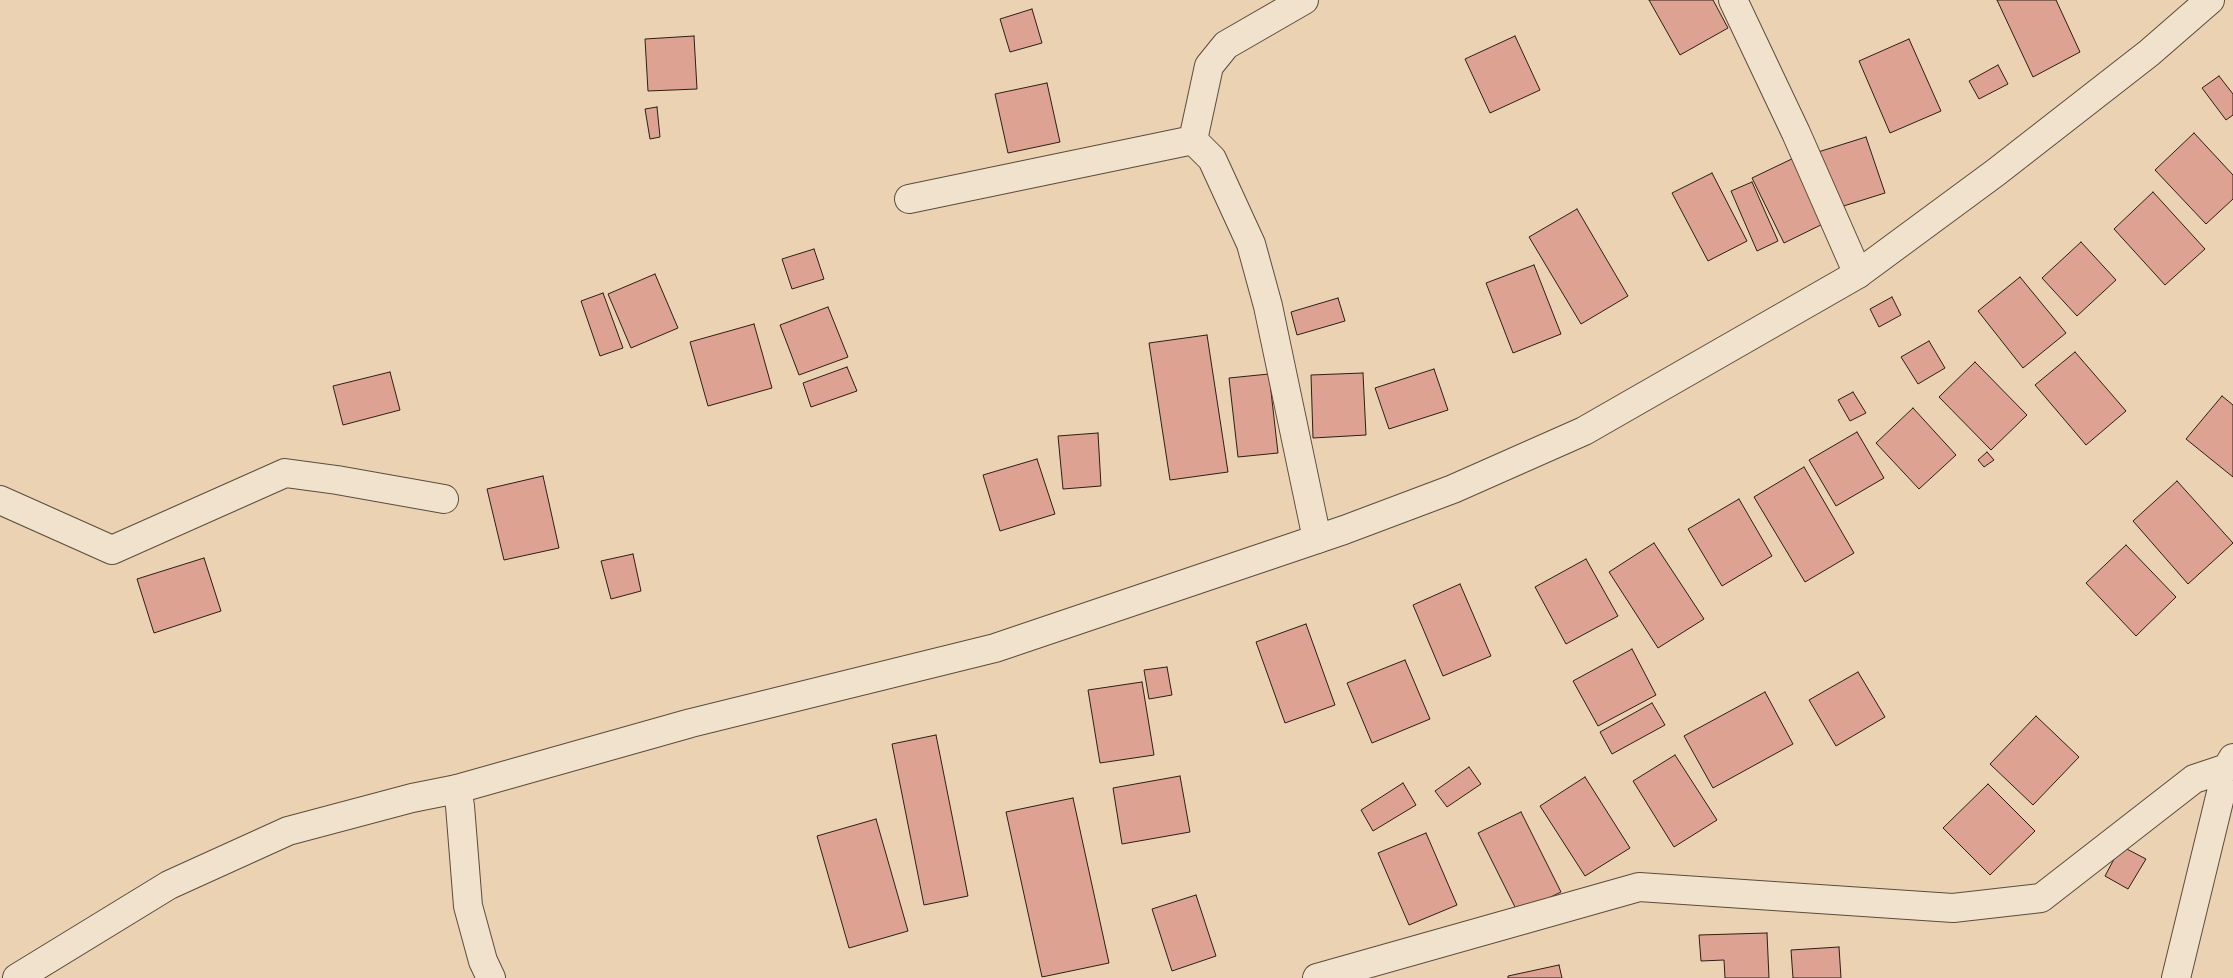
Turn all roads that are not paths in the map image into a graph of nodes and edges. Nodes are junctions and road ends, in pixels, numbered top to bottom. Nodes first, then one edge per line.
1 (1304, 0) edge
2 (1733, 0) edge
3 (2202, 2) edge
4 (1192, 140) junction
5 (909, 199) dead end
6 (1858, 274) junction
7 (444, 499) dead end
8 (0, 500) edge
9 (1316, 539) junction
10 (2230, 763) edge
11 (457, 789) junction
12 (17, 978) edge
13 (491, 978) edge
14 (1317, 978) edge
15 (2176, 978) edge

1 - 4 street
2 - 6 street
3 - 6 street
4 - 5 street
4 - 9 street
6 - 9 street
7 - 8 street
9 - 11 street
10 - 14 street
10 - 15 street
11 - 12 street
11 - 13 street

